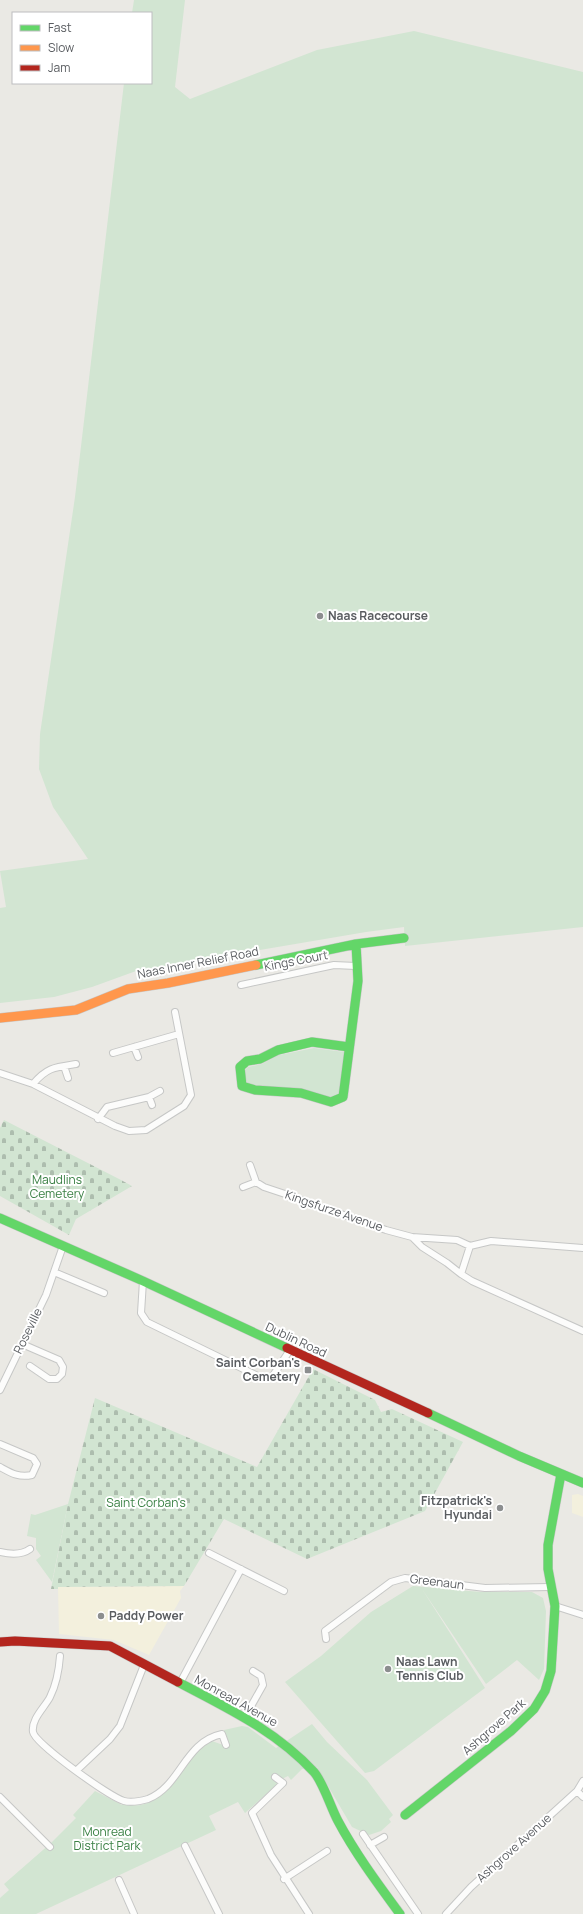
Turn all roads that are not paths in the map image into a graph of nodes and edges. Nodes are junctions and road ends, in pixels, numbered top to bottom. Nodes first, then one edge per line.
1 (404, 938) dead end
2 (356, 944) junction
3 (356, 966) junction
4 (241, 986) dead end
5 (175, 1012) dead end
6 (0, 1018) edge
7 (179, 1034) junction
8 (349, 1046) junction
9 (134, 1047) junction
10 (113, 1053) dead end
11 (138, 1057) dead end
12 (76, 1064) dead end
13 (64, 1066) junction
14 (0, 1073) edge
15 (68, 1078) dead end
16 (33, 1084) junction
17 (160, 1091) dead end
18 (149, 1097) junction
19 (152, 1105) dead end
20 (98, 1119) junction
21 (250, 1165) dead end
22 (256, 1182) junction
23 (243, 1187) dead end
24 (0, 1218) edge
25 (412, 1237) junction
26 (63, 1246) junction
27 (470, 1246) junction
28 (583, 1248) edge
29 (54, 1272) junction
30 (461, 1274) junction
31 (143, 1281) junction
32 (104, 1293) dead end
33 (583, 1331) edge
34 (22, 1344) junction
35 (290, 1350) junction
36 (30, 1366) dead end
37 (1, 1387) edge
38 (0, 1444) edge
39 (0, 1467) edge
40 (561, 1474) junction
41 (583, 1483) edge
42 (30, 1549) dead end
43 (0, 1552) edge
44 (209, 1554) dead end
45 (241, 1569) junction
46 (550, 1587) junction
47 (284, 1591) dead end
48 (555, 1606) junction
49 (583, 1615) edge
50 (326, 1640) dead end
51 (0, 1642) edge
52 (60, 1656) dead end
53 (144, 1665) junction
54 (253, 1671) dead end
55 (180, 1683) junction
56 (245, 1717) junction
57 (226, 1745) dead end
58 (77, 1770) junction
59 (275, 1776) dead end
60 (583, 1781) edge
61 (577, 1791) junction
62 (0, 1797) edge
63 (583, 1797) edge
64 (405, 1814) dead end
65 (363, 1834) dead end
66 (384, 1837) dead end
67 (370, 1845) junction
68 (185, 1846) dead end
69 (50, 1847) dead end
70 (327, 1851) dead end
71 (284, 1879) junction
72 (119, 1880) dead end
73 (134, 1914) edge
74 (219, 1914) edge
75 (309, 1914) edge
76 (400, 1914) edge
77 (418, 1914) edge
78 (446, 1914) edge

1 - 2 street, Naas Inner Relief Road
2 - 3 street
2 - 6 street, Naas Inner Relief Road
3 - 4 street, Kings Court
3 - 8 street
5 - 7 street
7 - 9 street
7 - 20 street
8 - 8 street
9 - 10 street
9 - 11 street
12 - 13 street
13 - 15 street
13 - 16 street
14 - 16 street
16 - 20 street
17 - 18 street
18 - 19 street
18 - 20 street
21 - 22 street
22 - 23 street
22 - 25 street, Kingsfurze Avenue
24 - 26 street, Dublin Road
25 - 27 street, Kingsfurze Avenue
25 - 30 street, Kingsfurze Avenue
26 - 29 street, Roseville
26 - 31 street, Dublin Road
27 - 28 street
27 - 30 street
29 - 32 street
29 - 34 street, Roseville
30 - 33 street, Kingsfurze Avenue
31 - 35 street, Dublin Road
31 - 35 street
34 - 36 street
34 - 37 street, Roseville
35 - 40 street, Dublin Road
38 - 39 street
40 - 41 street, Dublin Road
40 - 46 street, Ashgrove Park
42 - 43 street
44 - 45 street
45 - 47 street
45 - 55 street
46 - 48 street, Ashgrove Park
46 - 50 street, Greenaun
48 - 49 street
48 - 64 street, Ashgrove Park
51 - 53 street, Monread Avenue
52 - 58 street
53 - 55 street, Monread Avenue
53 - 58 street
54 - 56 street
55 - 56 street, Monread Avenue
56 - 76 street, Monread Avenue
57 - 58 street
59 - 71 street
60 - 61 street, Ashgrove Avenue
61 - 63 street
61 - 78 street, Ashgrove Avenue
62 - 69 street
65 - 67 street
66 - 67 street
67 - 77 street
68 - 74 street
70 - 71 street
71 - 75 street
72 - 73 street

